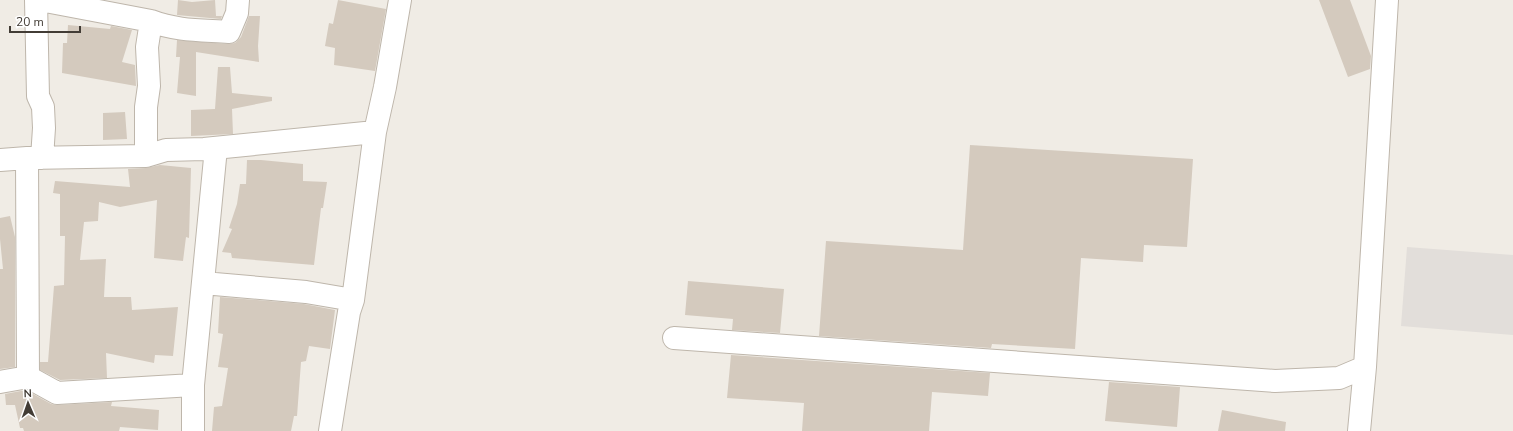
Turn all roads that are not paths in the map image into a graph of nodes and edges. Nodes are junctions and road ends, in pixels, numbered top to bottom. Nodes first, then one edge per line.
1 (36, 0) edge
2 (40, 0) edge
3 (238, 0) edge
4 (400, 0) edge
5 (1387, 0) edge
6 (152, 21) junction
7 (375, 132) junction
8 (216, 148) junction
9 (146, 156) junction
10 (35, 158) junction
11 (0, 160) edge
12 (203, 283) junction
13 (353, 300) junction
14 (674, 338) dead end
15 (1365, 366) junction
16 (28, 377) junction
17 (0, 382) edge
18 (193, 384) junction
19 (193, 431) edge
20 (330, 431) edge
21 (1359, 431) edge

1 - 10 street
2 - 6 street
3 - 6 street
4 - 7 street
5 - 15 street
6 - 9 street
7 - 8 street
7 - 13 street
8 - 9 street
8 - 12 street
9 - 10 street
10 - 11 street
10 - 16 street
12 - 13 street
12 - 18 street
13 - 20 street
14 - 15 street
15 - 21 street
16 - 17 street
16 - 18 street
18 - 19 street

